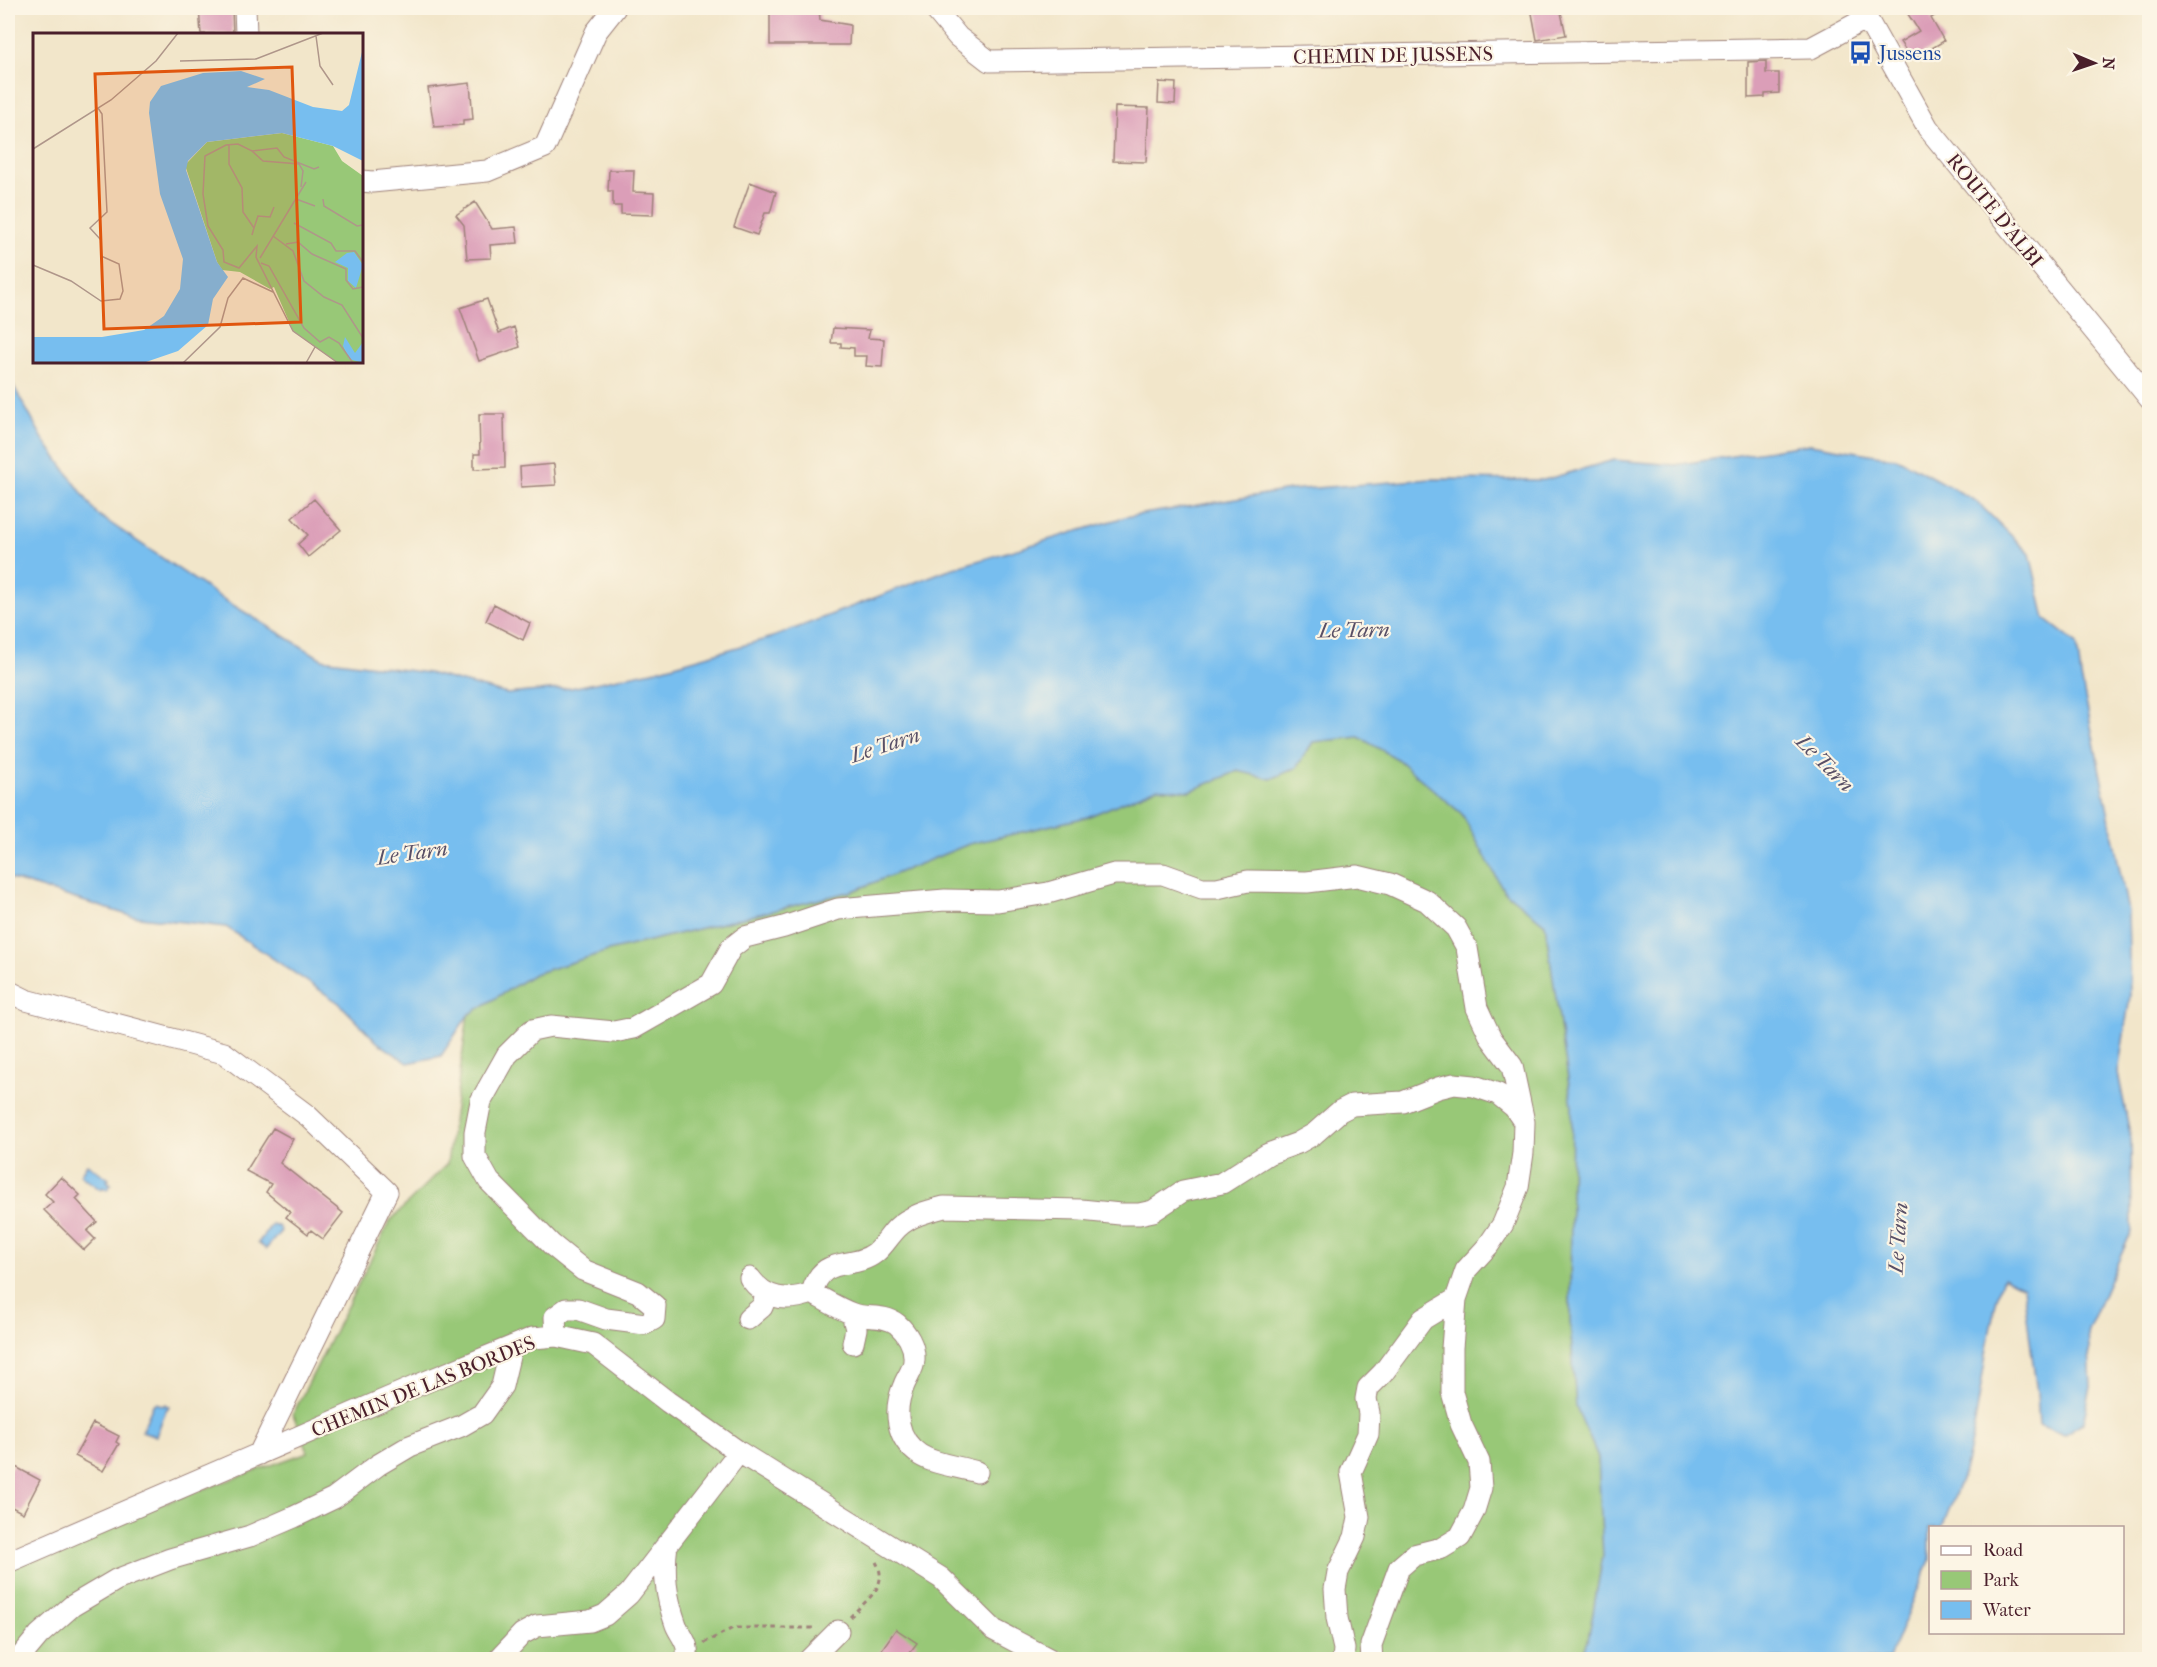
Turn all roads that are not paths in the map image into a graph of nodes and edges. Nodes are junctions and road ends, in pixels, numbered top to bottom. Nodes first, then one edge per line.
1 (244, 8) edge
2 (615, 8) edge
3 (934, 8) edge
4 (1864, 13) edge
5 (246, 33) edge
6 (363, 181) edge
7 (2150, 399) edge
8 (8, 991) edge
9 (1524, 1122) junction
10 (750, 1278) dead end
11 (812, 1293) junction
12 (767, 1294) junction
13 (1456, 1299) junction
14 (852, 1314) junction
15 (748, 1319) dead end
16 (556, 1336) junction
17 (854, 1343) dead end
18 (511, 1348) junction
19 (739, 1452) junction
20 (260, 1454) junction
21 (977, 1472) dead end
22 (667, 1543) junction
23 (8, 1562) edge
24 (838, 1631) road end
25 (687, 1656) edge
26 (1047, 1658) edge
27 (18, 1659) edge
28 (498, 1659) edge
29 (809, 1659) edge
30 (1343, 1659) edge
31 (1371, 1659) edge

1 - 5 street
2 - 6 street
3 - 4 street, CHEMIN DE JUSSENS
4 - 7 street, ROUTE D'ALBI
8 - 20 street
9 - 11 street
9 - 13 street
9 - 16 street
10 - 12 street
11 - 12 street
11 - 14 street
12 - 15 street
13 - 30 street
13 - 31 street
14 - 17 street
14 - 21 street
16 - 18 street, CHEMIN DE LAS BORDES
16 - 19 street, CHEMIN DE LAS BORDES
18 - 20 street, CHEMIN DE LAS BORDES
18 - 27 street
19 - 22 street
19 - 26 street, CHEMIN DE LAS BORDES
20 - 23 street, CHEMIN DE LAS BORDES
22 - 25 street
22 - 28 street
24 - 29 street

